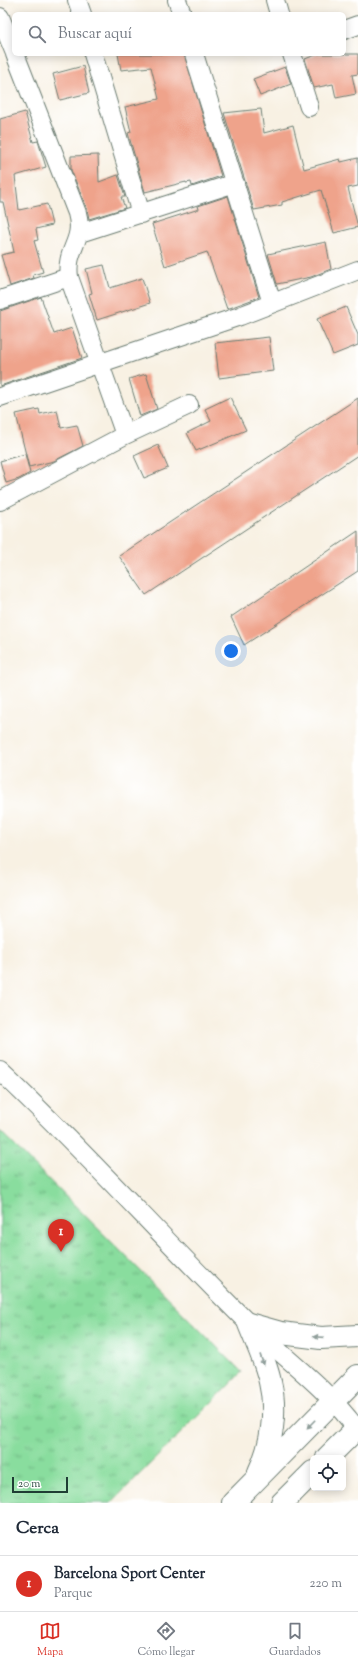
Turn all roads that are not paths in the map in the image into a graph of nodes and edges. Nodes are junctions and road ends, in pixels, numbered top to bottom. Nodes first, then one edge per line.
1 (78, 0) edge
2 (177, 0) edge
3 (275, 0) edge
4 (81, 12) edge
5 (181, 12) edge
6 (278, 12) edge
7 (0, 17) edge
8 (358, 25) edge
9 (346, 29) edge
10 (12, 46) edge
11 (16, 56) edge
12 (94, 56) edge
13 (195, 56) edge
14 (293, 56) edge
15 (309, 107) dead end
16 (235, 184) junction
17 (141, 214) junction
18 (80, 233) junction
19 (358, 270) edge
20 (69, 277) junction
21 (0, 300) edge
22 (272, 304) junction
23 (100, 364) junction
24 (0, 397) edge
25 (189, 406) dead end
26 (125, 435) junction
27 (0, 501) edge
28 (0, 1071) edge
29 (249, 1324) junction
30 (358, 1336) edge
31 (358, 1376) edge
32 (333, 1401) junction
33 (357, 1429) edge
34 (330, 1455) edge
35 (310, 1475) edge
36 (255, 1481) junction
37 (233, 1503) edge
38 (282, 1503) edge

1 - 4 street
2 - 5 street
3 - 6 street
7 - 10 street
8 - 9 street
11 - 18 street
12 - 17 street
13 - 16 street
14 - 15 street
16 - 17 street
16 - 22 street
17 - 18 street
18 - 20 street
19 - 22 street
20 - 21 street
20 - 23 street
22 - 23 street
23 - 24 street
23 - 26 street
25 - 26 street
26 - 27 street
28 - 29 street
30 -> 29 street
29 - 32 street
29 -> 36 street
31 - 32 street
32 - 33 street
32 -> 36 street
33 - 34 street
35 - 38 street
36 - 37 street

